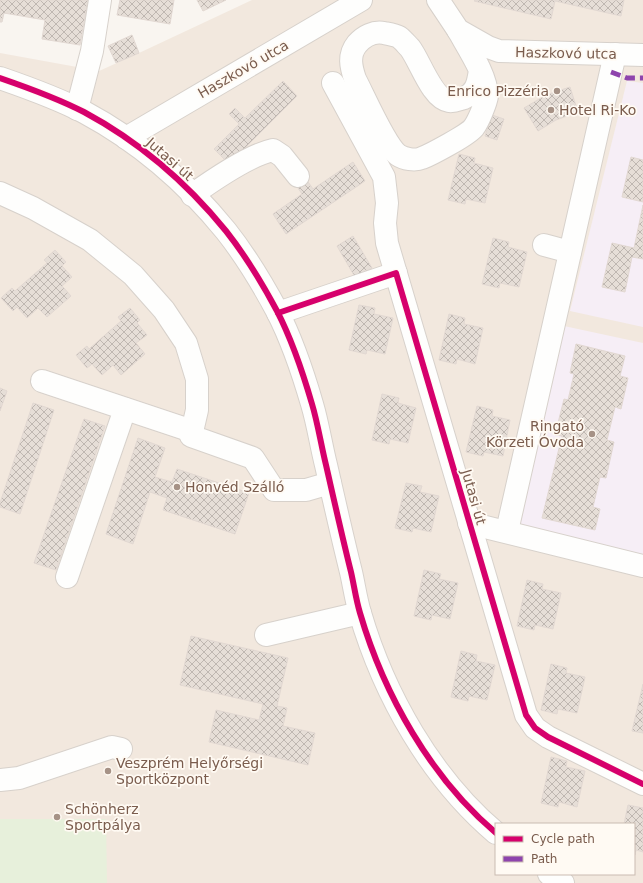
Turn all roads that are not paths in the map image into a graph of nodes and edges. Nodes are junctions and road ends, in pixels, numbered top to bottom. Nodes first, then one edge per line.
1 (100, 0) edge
2 (361, 0) edge
3 (438, 0) edge
4 (337, 6) edge
5 (458, 30) junction
6 (615, 54) junction
7 (643, 55) edge
8 (480, 70) junction
9 (0, 78) edge
10 (333, 83) dead end
11 (77, 109) junction
12 (126, 138) junction
13 (298, 176) dead end
14 (0, 193) edge
15 (192, 195) junction
16 (544, 245) dead end
17 (570, 252) junction
18 (396, 273) junction
19 (278, 313) junction
20 (42, 381) dead end
21 (125, 409) junction
22 (192, 431) junction
23 (330, 483) junction
24 (469, 523) junction
25 (507, 531) junction
26 (643, 566) edge
27 (67, 576) dead end
28 (360, 613) junction
29 (266, 635) dead end
30 (121, 749) dead end
31 (0, 780) edge
32 (643, 784) edge
33 (495, 832) edge
34 (551, 875) edge
35 (563, 883) edge

1 - 11 street
2 - 4 street, Haszkovó utca
3 - 5 street, Haszkovó utca
4 - 12 street, Haszkovó utca
5 - 6 street, Haszkovó utca
5 - 8 street
6 - 7 street, Haszkovó utca
6 - 17 street
8 - 8 street
9 - 11 street, Jutasi út
10 - 18 street, Jutasi út
11 - 12 street, Jutasi út
12 - 15 street, Jutasi út
13 - 15 street
14 - 22 street
15 - 19 street, Jutasi út
16 - 17 street
17 - 25 street
18 - 19 street
18 - 24 street, Jutasi út
19 - 23 street, Jutasi út
20 - 21 street
21 - 22 street
21 - 27 street
22 - 23 street
23 - 28 street, Jutasi út
24 - 25 street
24 - 32 street, Jutasi út
25 - 26 street
28 - 29 street
28 - 33 street, Jutasi út
30 - 31 street
34 - 35 street

